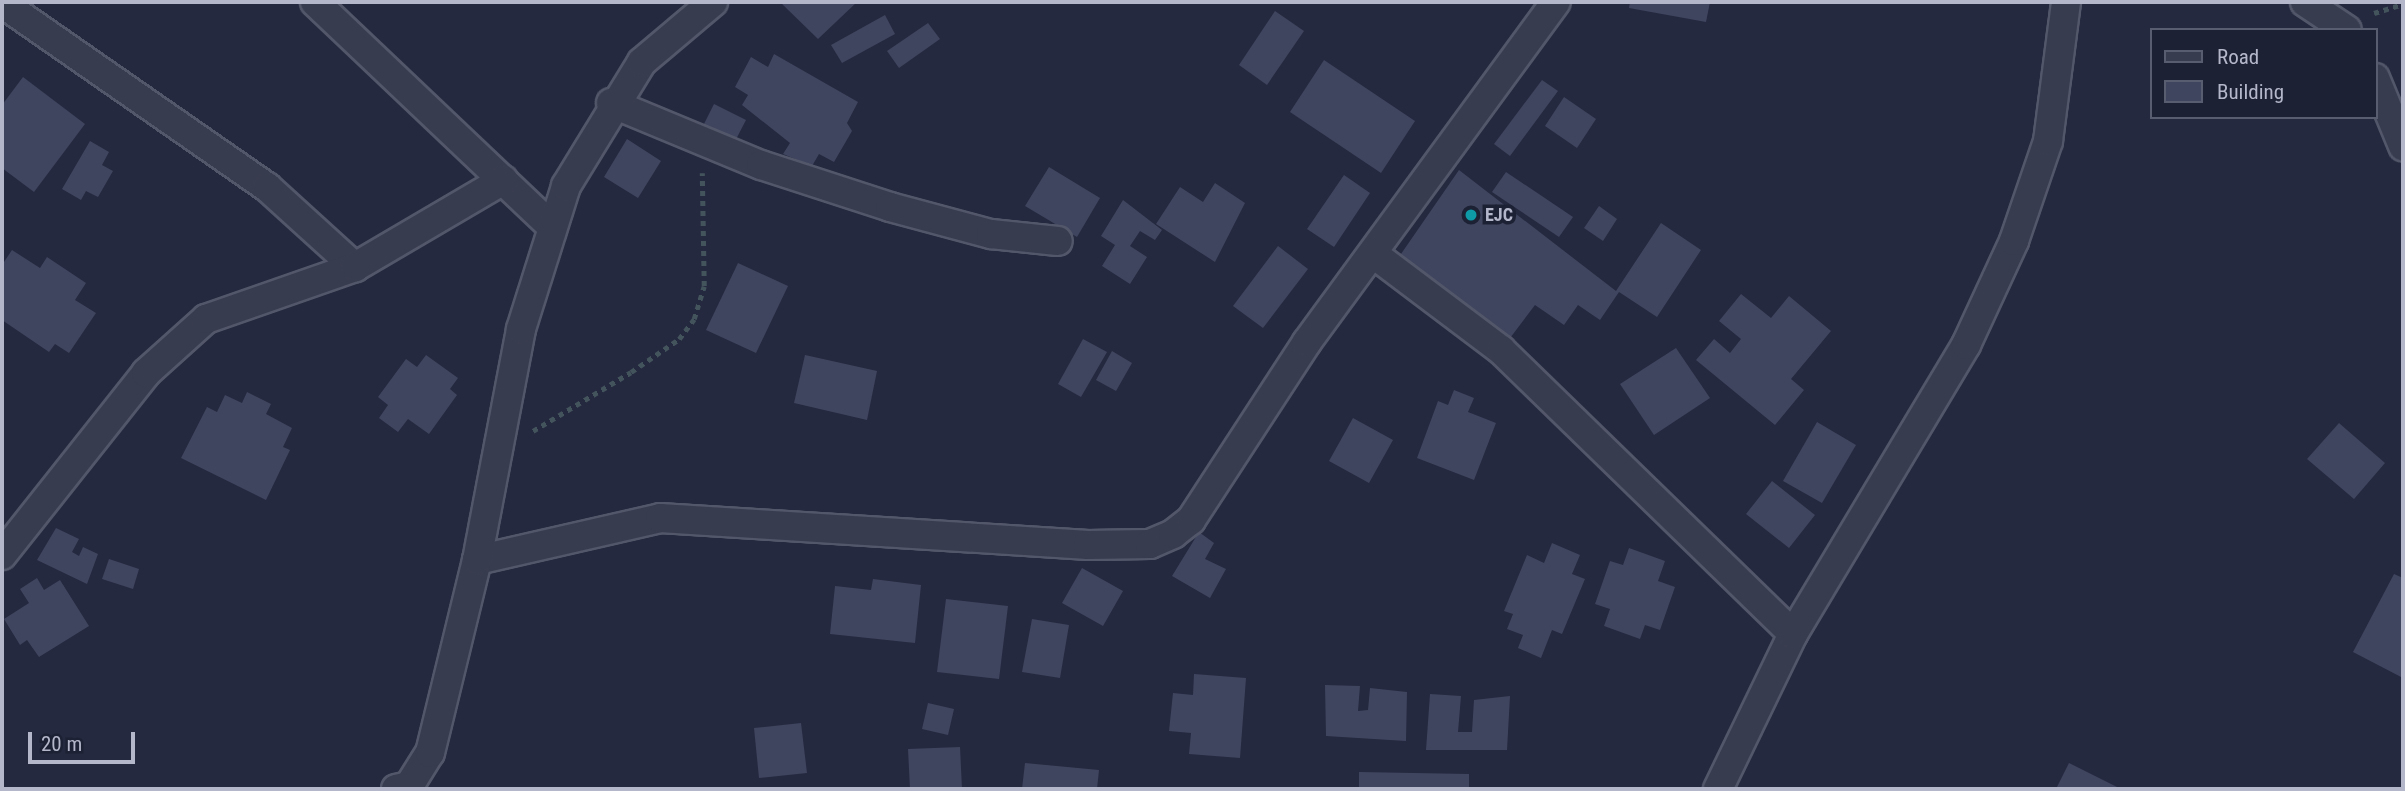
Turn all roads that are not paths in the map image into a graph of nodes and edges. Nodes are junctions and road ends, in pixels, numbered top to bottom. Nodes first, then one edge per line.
1 (314, 2) edge
2 (713, 2) edge
3 (1556, 2) edge
4 (2066, 2) edge
5 (2305, 2) edge
6 (2, 3) edge
7 (2344, 28) edge
8 (2377, 83) edge
9 (611, 103) junction
10 (2403, 146) edge
11 (503, 180) junction
12 (551, 226) junction
13 (1058, 240) dead end
14 (1376, 255) junction
15 (355, 267) junction
16 (2, 555) edge
17 (477, 560) junction
18 (1793, 634) junction
19 (406, 788) edge
20 (1718, 789) edge

1 - 11 street
2 - 9 street
3 - 14 street
4 - 18 street
5 - 7 street
6 - 15 street
8 - 10 street
9 - 12 street
9 - 13 street
11 - 12 street
11 - 15 street
12 - 17 street
14 - 17 street
14 - 18 street
15 - 16 street
17 - 19 street
18 - 20 street

